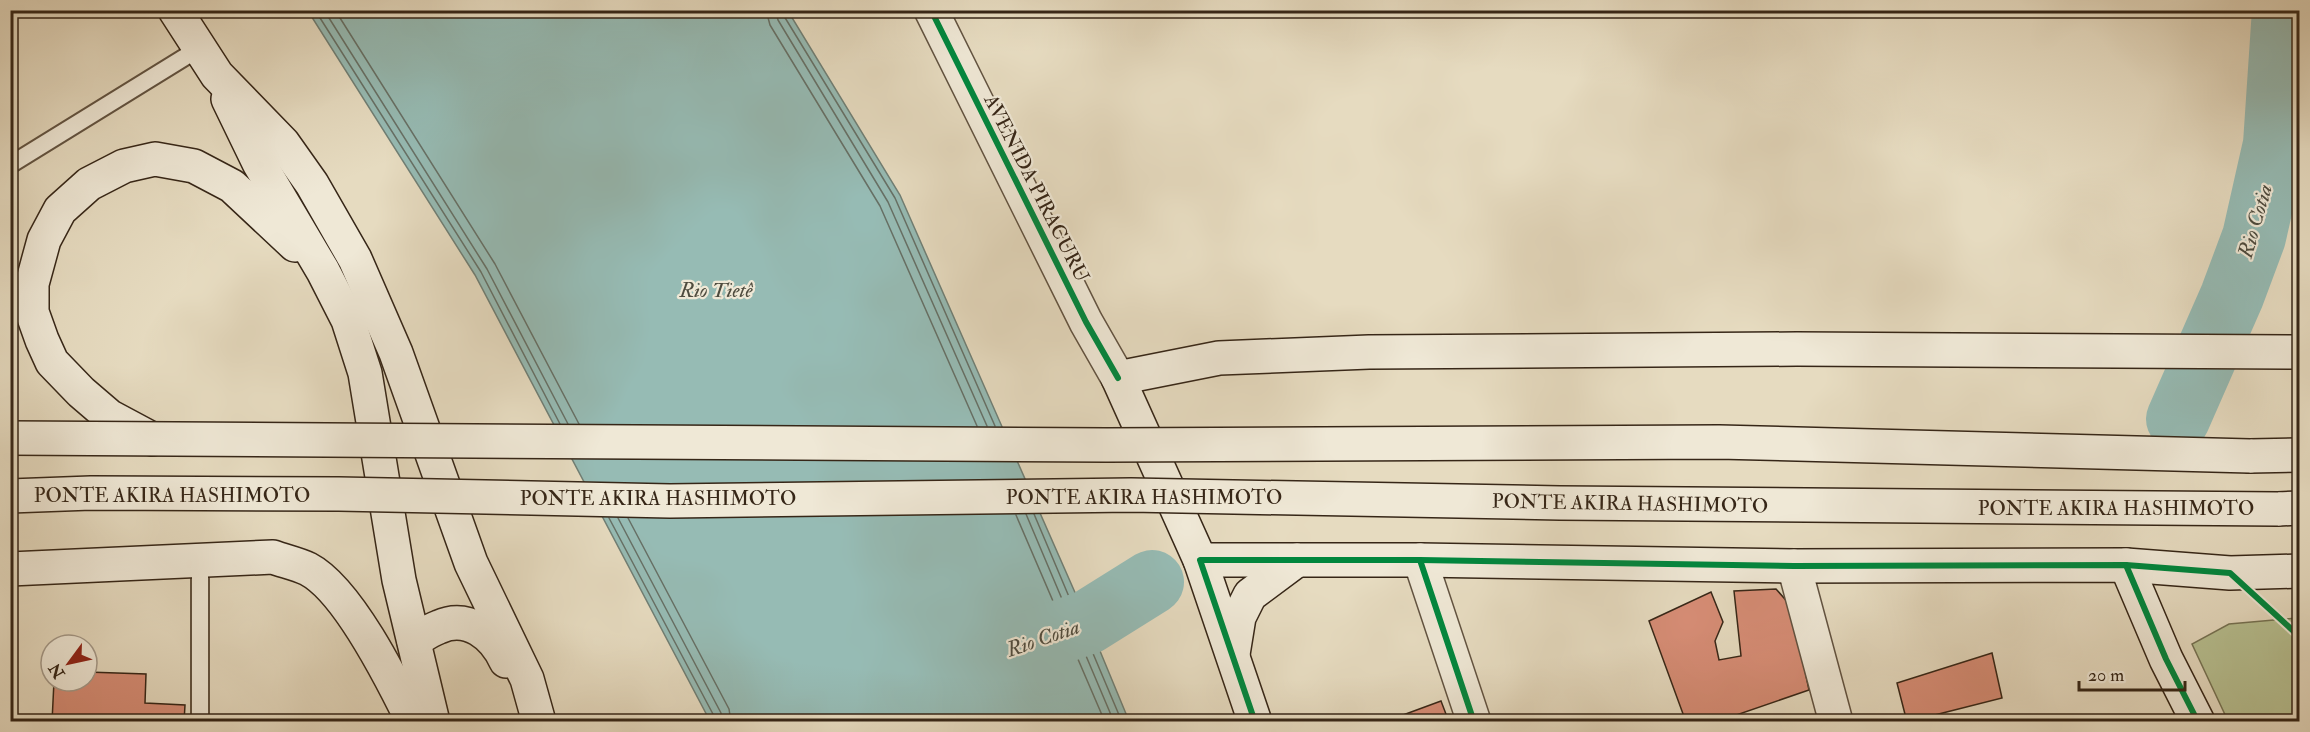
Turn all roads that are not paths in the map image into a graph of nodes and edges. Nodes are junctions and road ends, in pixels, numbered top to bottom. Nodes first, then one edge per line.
1 (176, 10) edge
2 (932, 10) edge
3 (198, 49) junction
4 (217, 75) junction
5 (10, 165) edge
6 (323, 271) junction
7 (2300, 352) edge
8 (1118, 378) junction
9 (10, 438) edge
10 (152, 439) junction
11 (2300, 455) edge
12 (10, 496) edge
13 (2289, 508) edge
14 (200, 560) junction
15 (1200, 560) junction
16 (1297, 560) junction
17 (1420, 560) junction
18 (2126, 565) junction
19 (1794, 566) junction
20 (10, 569) edge
21 (2300, 571) edge
22 (414, 641) junction
23 (1233, 655) junction
24 (200, 722) edge
25 (413, 722) edge
26 (433, 722) edge
27 (528, 722) edge
28 (539, 722) edge
29 (1255, 722) edge
30 (1474, 722) edge
31 (1836, 722) edge
32 (2198, 722) edge

1 - 3 main road
2 - 8 main road, AVENIDA PIRACURU
3 - 4 main road
3 - 5 lane
4 - 6 main road
4 - 28 main road
6 - 10 main road
6 - 22 main road
7 - 8 main road
8 - 15 main road, AVENIDA PIRACURU
9 - 10 main road, bridge
10 - 11 main road, bridge
12 - 13 main road, PONTE AKIRA HASHIMOTO, bridge
14 - 20 main road
14 - 24 lane
14 - 25 main road
15 - 16 main road
15 - 23 main road, AVENIDA PIRACURU
16 - 17 main road
16 - 23 main road
17 - 19 main road
17 - 30 main road
18 - 19 main road
18 - 21 main road
18 - 32 main road
19 - 31 main road
22 - 26 main road
22 - 27 main road
23 - 29 main road, AVENIDA PIRACURU

